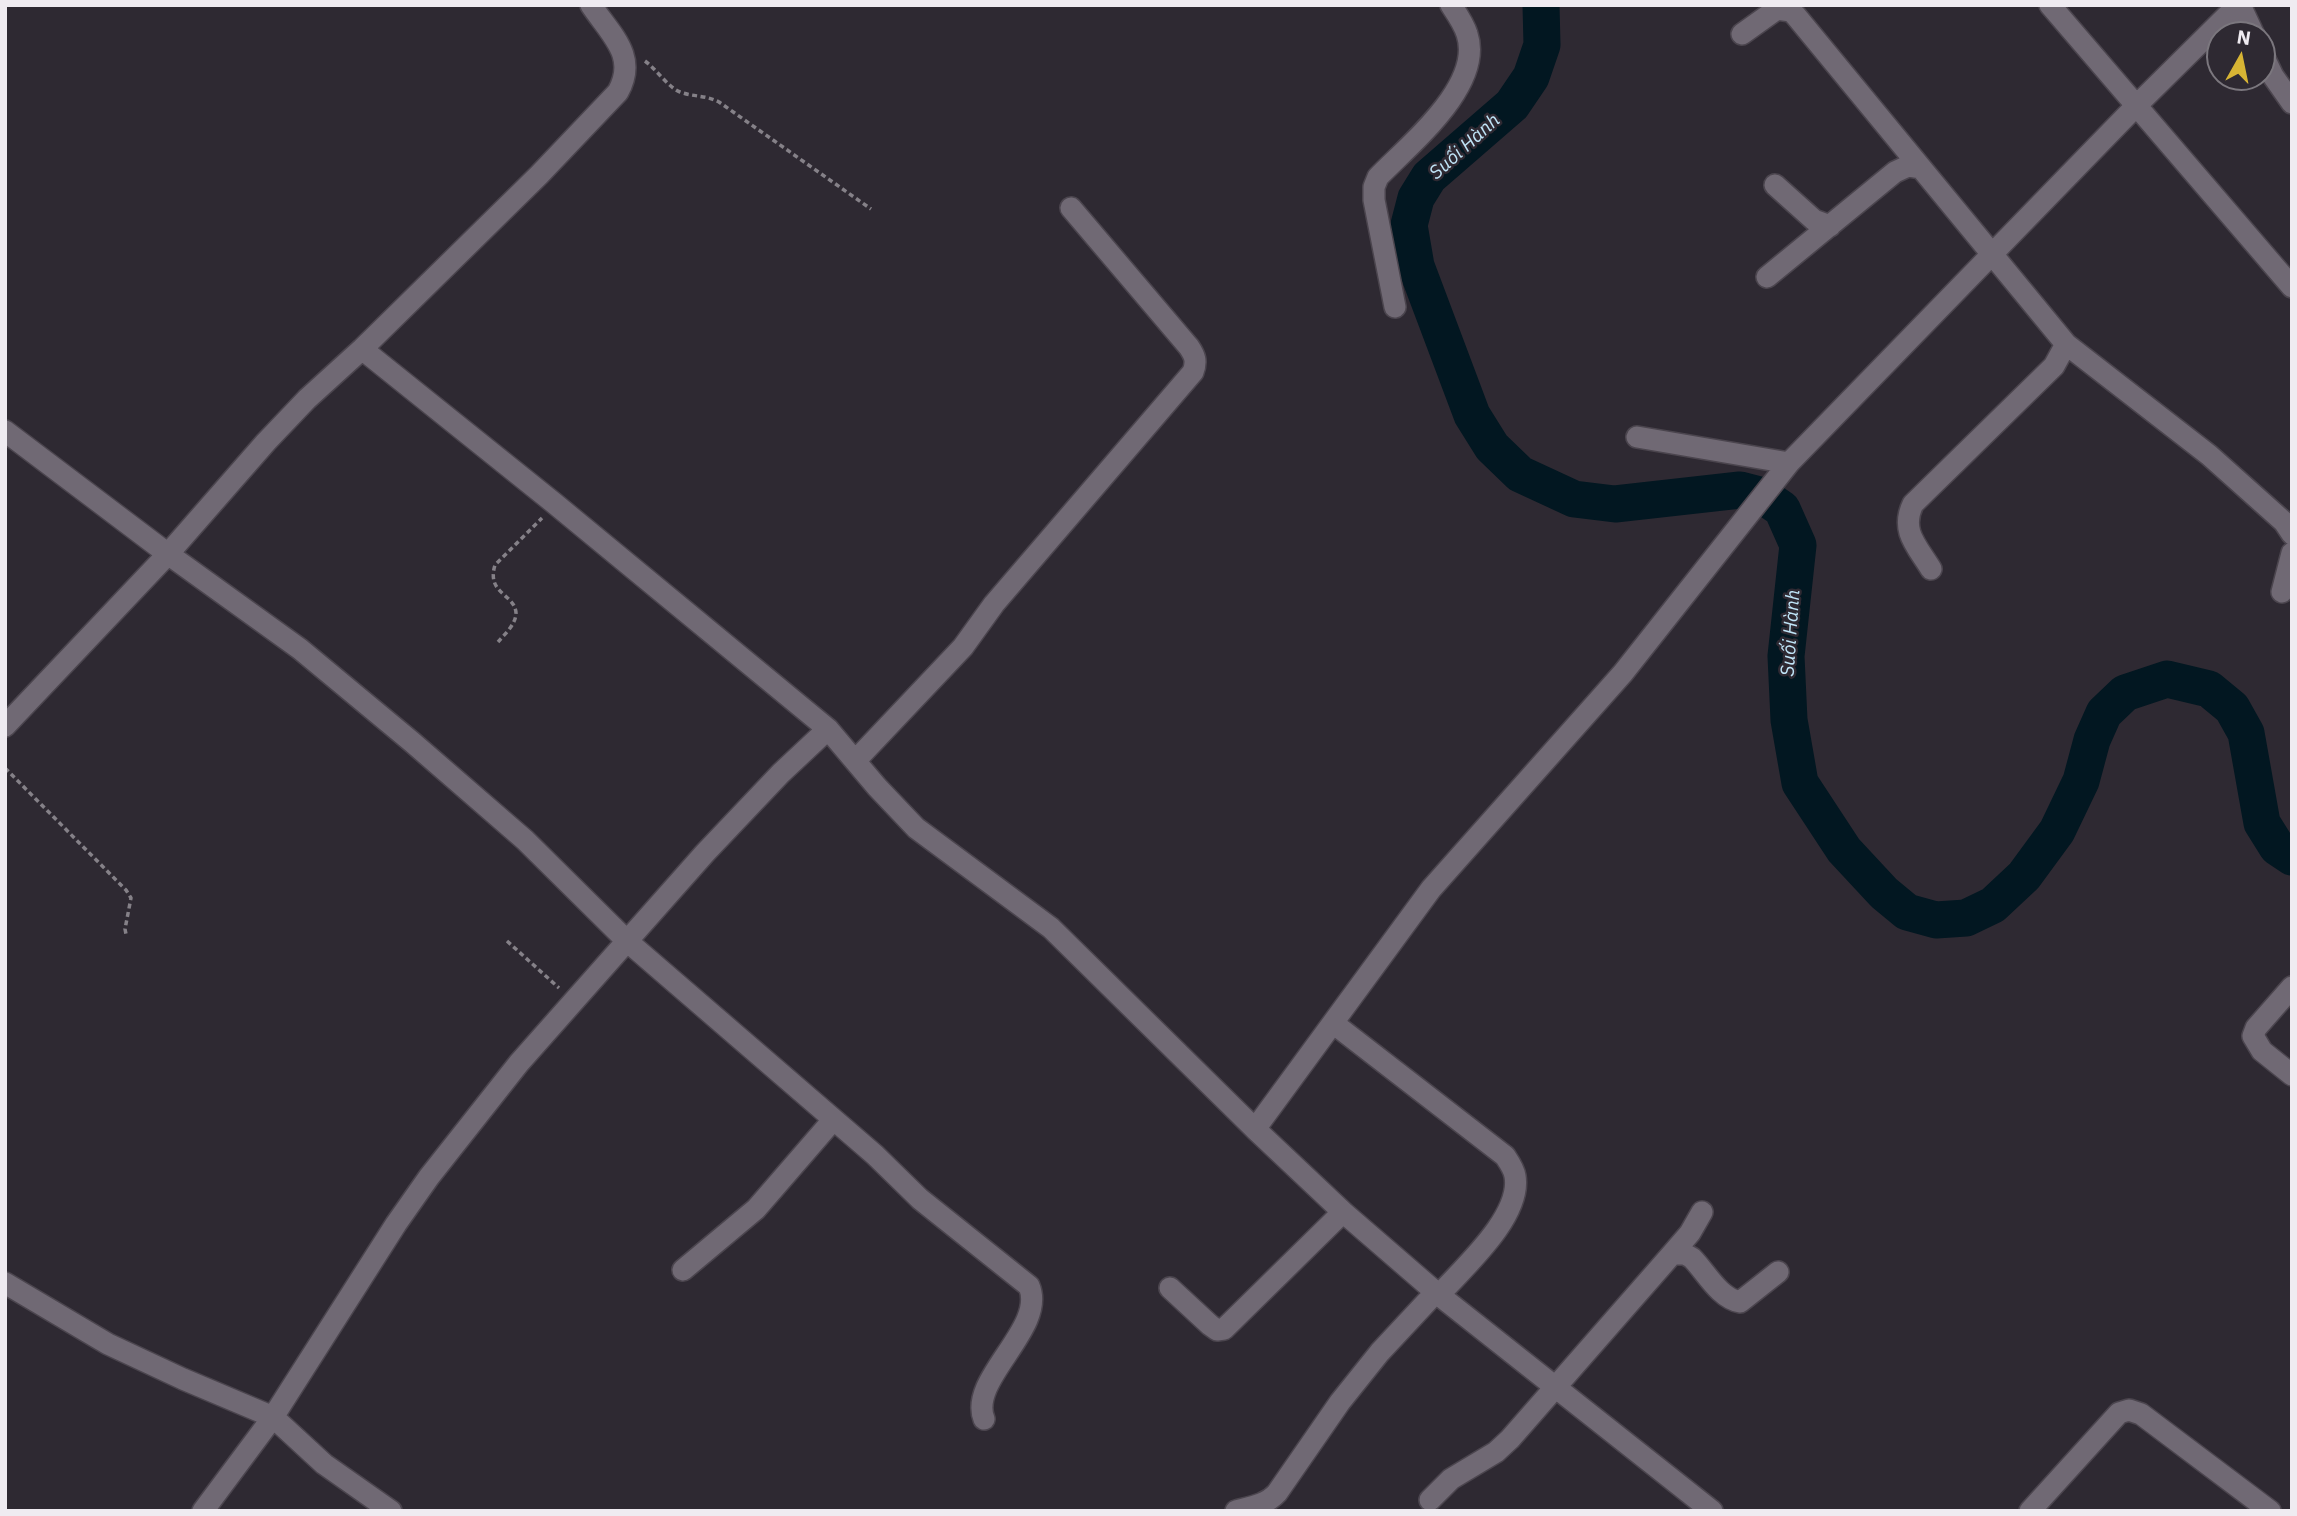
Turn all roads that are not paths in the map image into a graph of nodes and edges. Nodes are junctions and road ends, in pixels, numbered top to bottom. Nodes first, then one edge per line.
1 (591, 5) edge
2 (1451, 5) edge
3 (2050, 5) edge
4 (2239, 5) edge
5 (2247, 21) edge
6 (1742, 34) dead end
7 (2276, 80) edge
8 (2292, 103) edge
9 (2137, 105) junction
10 (1920, 168) junction
11 (1775, 185) dead end
12 (1071, 208) dead end
13 (1830, 226) junction
14 (1992, 254) junction
15 (1767, 277) dead end
16 (2292, 287) edge
17 (1395, 307) dead end
18 (2066, 344) junction
19 (362, 349) junction
20 (5, 431) edge
21 (1637, 437) dead end
22 (1788, 463) junction
23 (2292, 534) edge
24 (2292, 553) edge
25 (168, 554) junction
26 (1931, 569) dead end
27 (2282, 592) dead end
28 (5, 726) edge
29 (828, 729) junction
30 (856, 760) junction
31 (627, 941) junction
32 (2292, 987) edge
33 (1333, 1023) junction
34 (2292, 1074) edge
35 (834, 1120) junction
36 (1255, 1129) junction
37 (1343, 1212) junction
38 (1702, 1212) dead end
39 (1672, 1254) junction
40 (682, 1270) dead end
41 (1778, 1272) dead end
42 (5, 1283) edge
43 (1170, 1288) dead end
44 (1437, 1293) junction
45 (1555, 1389) junction
46 (273, 1417) junction
47 (984, 1419) dead end
48 (1430, 1500) dead end
49 (203, 1511) edge
50 (391, 1511) edge
51 (1236, 1511) edge
52 (1712, 1511) edge
53 (2030, 1511) edge
54 (2270, 1511) edge

1 - 19 street
2 - 17 street
3 - 9 street
4 - 5 street
4 - 9 street
6 - 10 street
7 - 8 street
9 - 14 street
9 - 16 street
10 - 13 street
10 - 14 street
11 - 13 street
12 - 30 street
13 - 15 street
14 - 18 street
14 - 22 street
18 - 23 street
18 - 26 street
19 - 25 street
19 - 29 street
20 - 25 street
21 - 22 street
22 - 33 street
24 - 27 street
25 - 28 street
25 - 31 street
29 - 30 street
29 - 31 street
30 - 36 street
31 - 35 street
31 - 46 street
32 - 34 street
33 - 36 street
33 - 44 street
35 - 40 street
35 - 47 street
36 - 37 street
37 - 43 street
37 - 44 street
38 - 39 street
39 - 41 street
39 - 45 street
42 - 46 street
44 - 45 street
44 - 51 street
45 - 48 street
45 - 52 street
46 - 49 street
46 - 50 street
53 - 54 street

